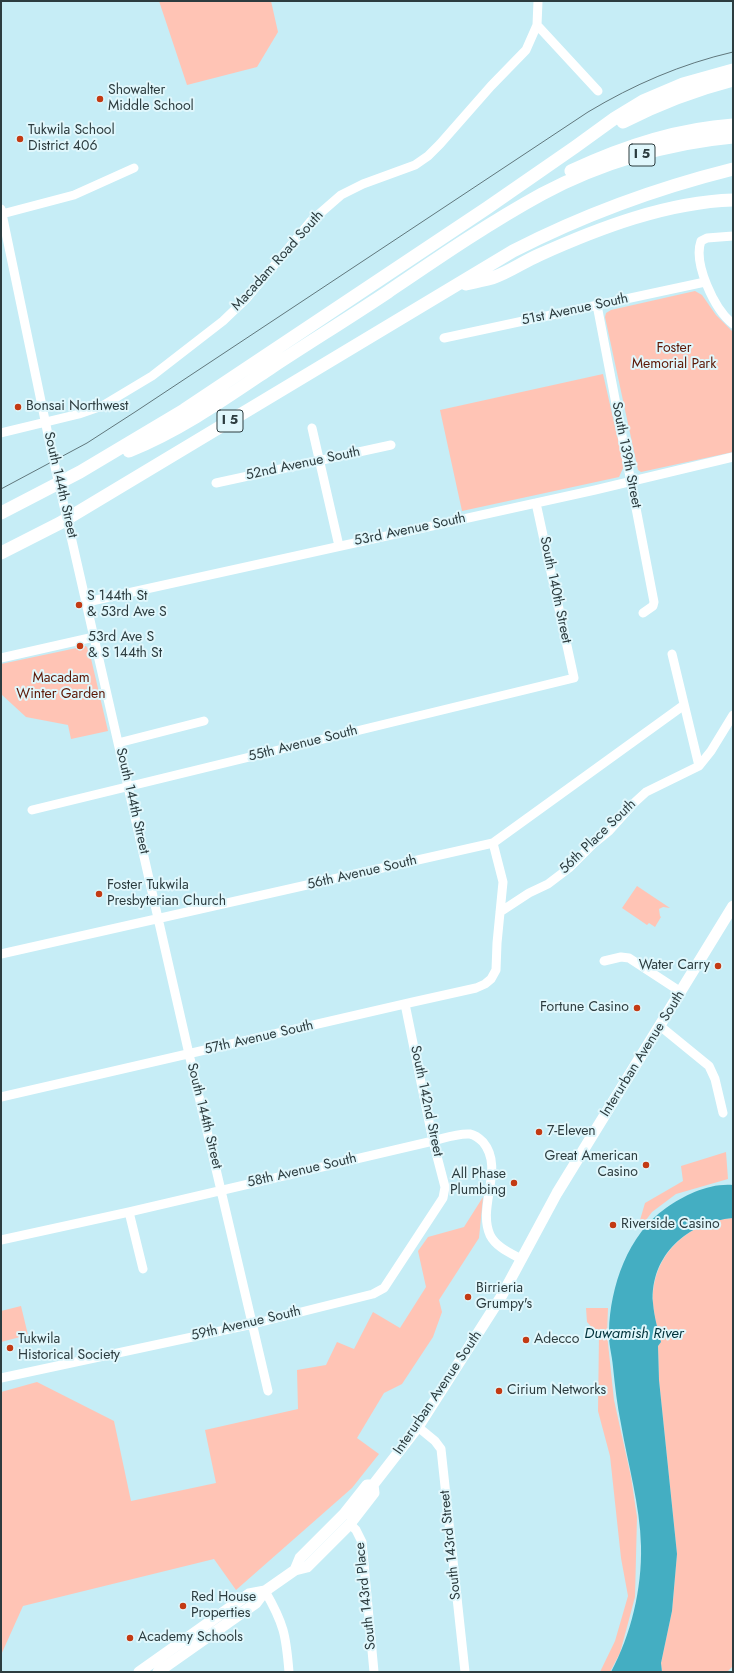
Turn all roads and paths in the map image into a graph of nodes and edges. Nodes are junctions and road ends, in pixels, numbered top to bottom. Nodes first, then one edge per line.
1 (538, 1) edge
2 (538, 25) junction
3 (733, 70) edge
4 (733, 80) edge
5 (598, 91) dead end
6 (733, 125) edge
7 (733, 137) edge
8 (576, 147) junction
9 (134, 168) dead end
10 (733, 169) edge
11 (733, 200) edge
12 (487, 208) junction
13 (2, 211) edge
14 (733, 236) edge
15 (705, 282) junction
16 (456, 286) junction
17 (597, 305) junction
18 (733, 324) edge
19 (444, 338) dead end
20 (46, 423) junction
21 (312, 428) dead end
22 (1, 433) edge
23 (391, 445) dead end
24 (733, 458) edge
25 (319, 460) junction
26 (80, 472) junction
27 (632, 481) junction
28 (216, 483) dead end
29 (536, 503) junction
30 (1, 513) edge
31 (339, 546) junction
32 (1, 553) edge
33 (87, 602) junction
34 (643, 613) dead end
35 (94, 637) junction
36 (672, 654) dead end
37 (1, 658) edge
38 (574, 678) joint
39 (684, 705) junction
40 (733, 715) edge
41 (204, 721) dead end
42 (118, 743) junction
43 (698, 766) junction
44 (129, 786) junction
45 (32, 810) dead end
46 (493, 843) junction
47 (733, 906) edge
48 (500, 912) junction
49 (159, 918) junction
50 (1, 954) edge
51 (604, 960) dead end
52 (681, 992) junction
53 (405, 1004) junction
54 (660, 1026) junction
55 (189, 1054) junction
56 (1, 1097) edge
57 (723, 1113) dead end
58 (433, 1141) junction
59 (222, 1190) junction
60 (443, 1198) joint
61 (129, 1212) junction
62 (1, 1240) edge
63 (521, 1259) junction
64 (143, 1270) dead end
65 (253, 1324) junction
66 (1, 1378) edge
67 (268, 1391) dead end
68 (418, 1427) junction
69 (373, 1485) junction
70 (350, 1524) junction
71 (295, 1570) junction
72 (265, 1592) junction
73 (139, 1672) edge
74 (158, 1672) edge
75 (289, 1672) edge
76 (374, 1672) edge
77 (465, 1672) edge

1 - 2 street, Macadam Road South
2 - 5 street
2 - 20 street, Macadam Road South
3 - 8 highway
4 - 8 highway, I 5
6 - 12 highway
7 - 26 highway, I 5
8 - 12 highway, I 5
9 - 13 street
10 - 16 highway, I 5
11 - 16 highway
12 - 26 highway, I 5
13 - 20 street, South 144th Street
14 - 15 street
15 - 17 street, 51st Avenue South
15 - 18 street
16 - 32 highway, I 5
17 - 19 street, 51st Avenue South
17 - 27 street, South 139th Street
20 - 22 street
20 - 33 street, South 144th Street
21 - 25 street
23 - 25 street, 52nd Avenue South
24 - 27 street, 53rd Avenue South
25 - 28 street, 52nd Avenue South
25 - 31 street
26 - 30 highway, I 5
27 - 29 street, 53rd Avenue South
27 - 34 street, South 139th Street
29 - 31 street, 53rd Avenue South
29 - 38 street, South 140th Street
31 - 33 street, 53rd Avenue South
33 - 35 street, South 144th Street
35 - 37 street
35 - 42 street, South 144th Street
36 - 39 street
38 - 44 street, 55th Avenue South
39 - 43 street
39 - 46 street, 56th Avenue South
40 - 43 street
41 - 42 street
42 - 44 street, South 144th Street
43 - 48 street, 56th Place South
44 - 45 street, 55th Avenue South
44 - 49 street, South 144th Street
46 - 48 street
46 - 49 street, 56th Avenue South
47 - 52 main road, Interurban Avenue South
48 - 53 street, 57th Avenue South
49 - 50 street, 56th Avenue South
49 - 55 street, South 144th Street
51 - 52 street
52 - 54 main road, Interurban Avenue South
53 - 55 street, 57th Avenue South
53 - 58 street, South 142nd Street
54 - 57 street
54 - 63 main road, Interurban Avenue South
55 - 56 street, 57th Avenue South
55 - 59 street, South 144th Street
58 - 59 street, 58th Avenue South
58 - 60 street, South 142nd Street
58 - 63 street, 58th Avenue South
59 - 61 street, 58th Avenue South
59 - 65 street, South 144th Street
60 - 65 street, 59th Avenue South
61 - 62 street, 58th Avenue South
61 - 64 street
63 - 68 main road, Interurban Avenue South
65 - 66 street, 59th Avenue South
65 - 67 street, South 144th Street
68 - 69 main road, Interurban Avenue South
68 - 77 street, South 143rd Street
69 - 70 main road, Interurban Avenue South
69 - 71 main road, Interurban Avenue South
70 - 71 main road, Interurban Avenue South
70 - 76 street, South 143rd Place
71 - 72 main road, Interurban Avenue South
72 - 73 main road, Interurban Avenue South
72 - 74 main road, Interurban Avenue South
72 - 75 street

